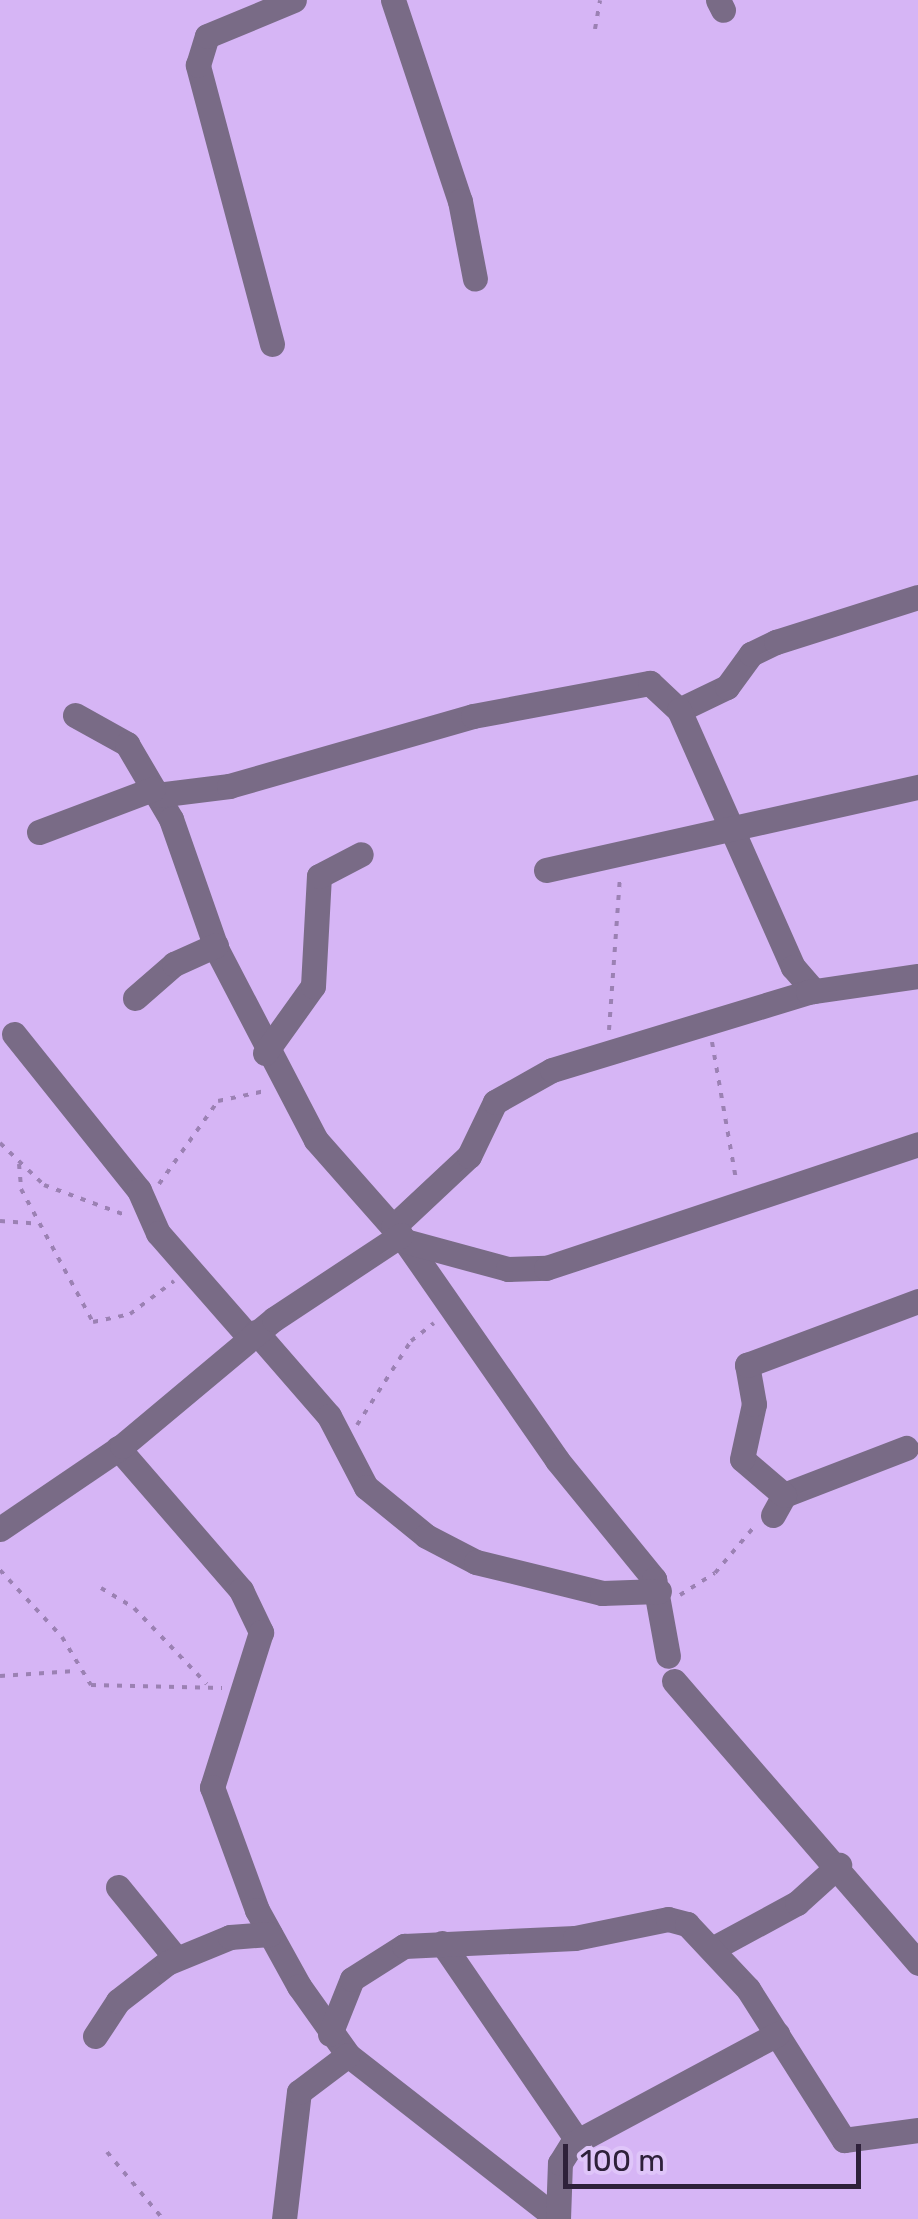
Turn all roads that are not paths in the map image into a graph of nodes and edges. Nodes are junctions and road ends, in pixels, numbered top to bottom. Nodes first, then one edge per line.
1 (294, 0) edge
2 (394, 0) edge
3 (475, 279) dead end
4 (272, 344) dead end
5 (918, 597) edge
6 (679, 710) junction
7 (76, 715) dead end
8 (918, 787) edge
9 (155, 792) junction
10 (730, 829) junction
11 (39, 832) dead end
12 (361, 854) dead end
13 (546, 870) dead end
14 (216, 946) junction
15 (918, 976) edge
16 (814, 991) junction
17 (135, 998) dead end
18 (14, 1034) dead end
19 (265, 1053) junction
20 (918, 1144) edge
21 (399, 1234) junction
22 (918, 1301) edge
23 (253, 1335) junction
24 (118, 1448) junction
25 (906, 1448) dead end
26 (0, 1529) edge
27 (662, 1598) junction
28 (840, 1866) junction
29 (118, 1887) dead end
30 (270, 1934) junction
31 (442, 1943) junction
32 (712, 1948) junction
33 (176, 1958) junction
34 (918, 1963) edge
35 (330, 2034) junction
36 (777, 2034) junction
37 (95, 2036) dead end
38 (348, 2056) junction
39 (918, 2130) edge
40 (577, 2140) junction
41 (284, 2219) edge
42 (558, 2219) edge

1 - 4 street
2 - 3 street
5 - 6 street
6 - 9 street
6 - 10 street
7 - 9 street
8 - 10 street
9 - 11 street
9 - 14 street
10 - 13 street
10 - 16 street
12 - 19 street
14 - 17 street
14 - 19 street
15 - 16 street
16 - 21 street
18 - 23 street
19 - 21 street
20 - 21 street
21 - 23 street
21 - 27 street
22 - 25 street
23 - 24 street
23 - 27 street
24 - 26 street
24 - 30 street
27 - 28 street
28 - 32 street
28 - 34 street
29 - 33 street
30 - 33 street
30 - 35 street
31 - 32 street
31 - 35 street
31 - 40 street
32 - 36 street
33 - 37 street
35 - 38 street
36 - 39 street
36 - 40 street
38 - 41 street
38 - 42 street
40 - 42 street

